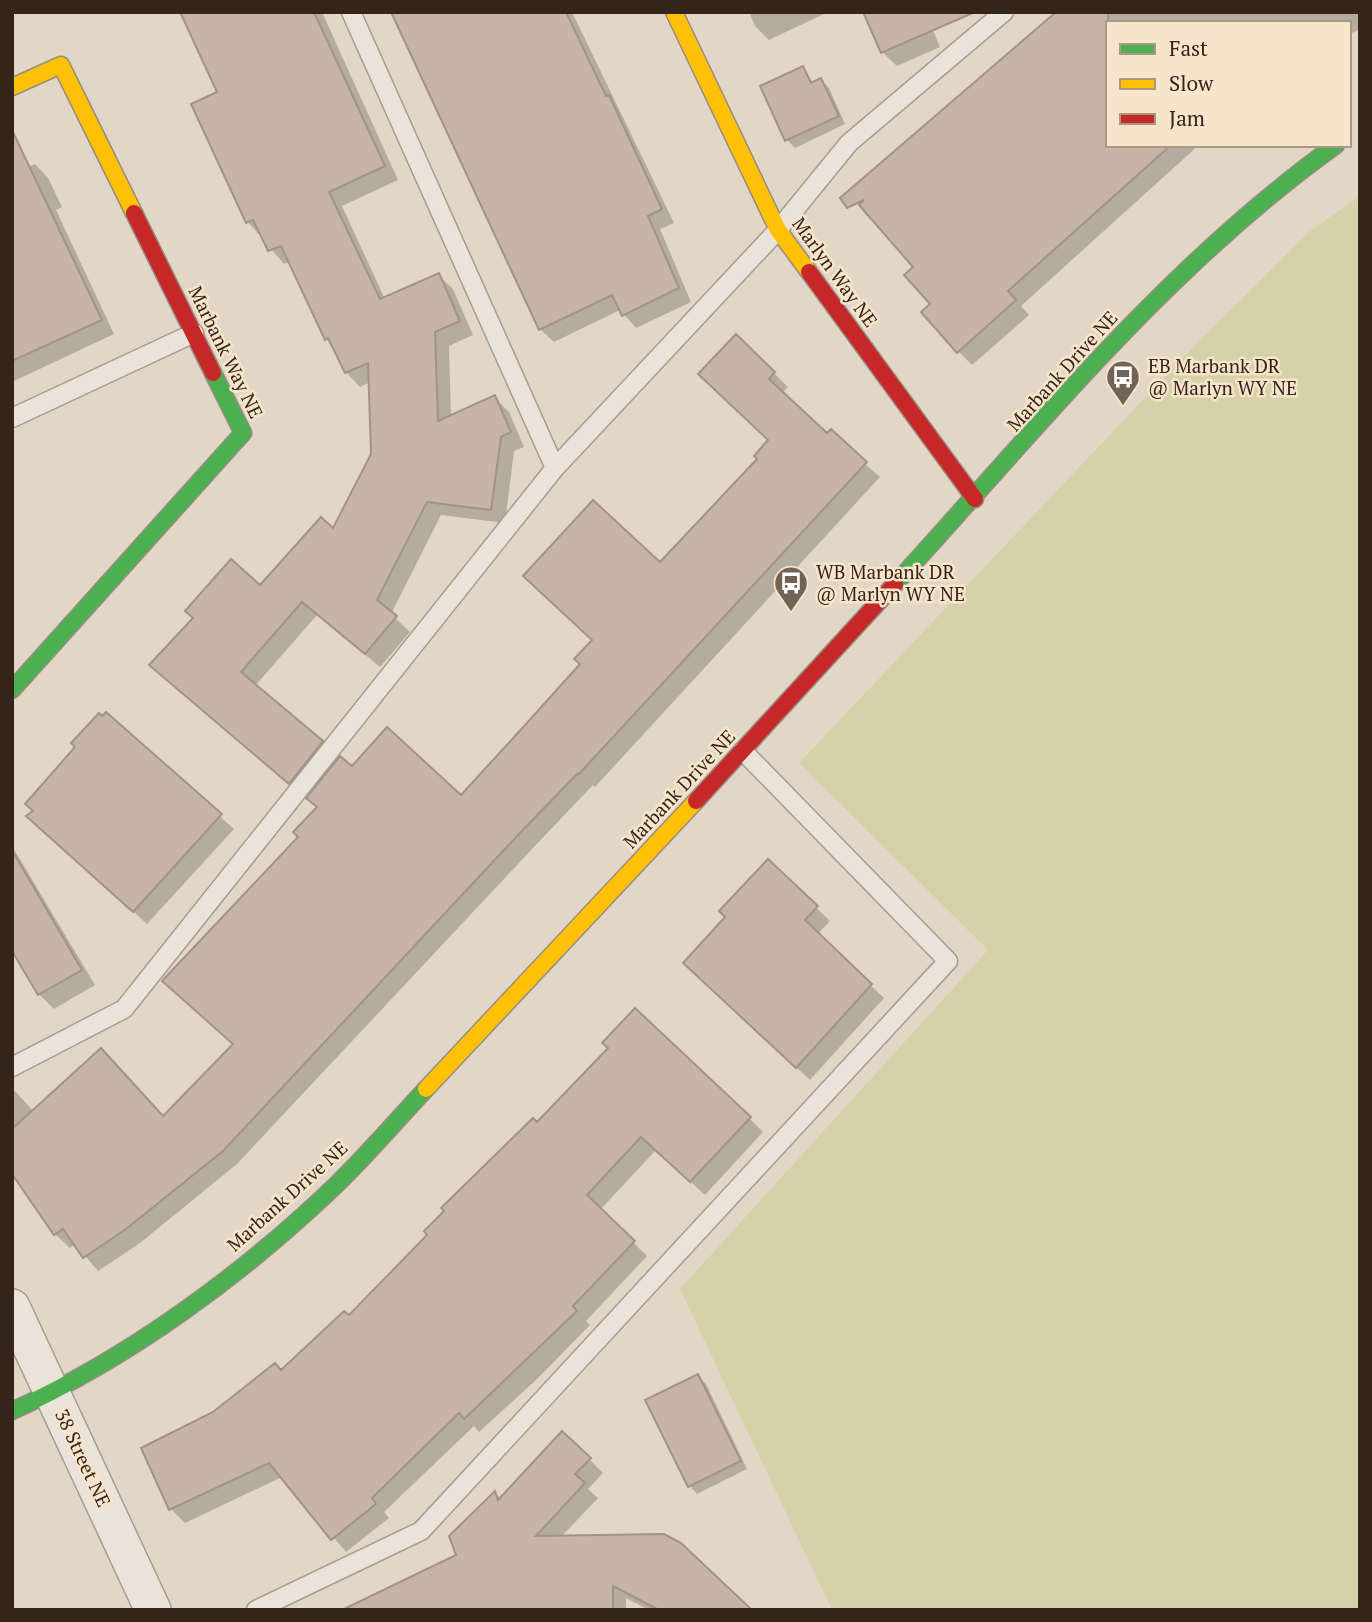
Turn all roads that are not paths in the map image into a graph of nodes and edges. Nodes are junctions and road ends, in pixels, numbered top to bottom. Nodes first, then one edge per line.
1 (351, 12) edge
2 (674, 12) edge
3 (1004, 12) edge
4 (12, 87) edge
5 (1333, 147) edge
6 (778, 230) junction
7 (194, 333) junction
8 (12, 418) edge
9 (555, 468) junction
10 (975, 499) junction
11 (12, 690) edge
12 (743, 751) junction
13 (12, 1067) edge
14 (12, 1307) edge
15 (52, 1393) junction
16 (12, 1412) edge
17 (153, 1610) edge
18 (256, 1610) edge

1 - 9 lane
2 - 6 street, Marlyn Way NE
3 - 6 lane
4 - 7 street, Marbank Way NE
5 - 10 street, Marbank Drive NE
6 - 9 lane
6 - 10 street, Marlyn Way NE
7 - 8 lane
7 - 11 street, Marbank Way NE
9 - 13 lane
10 - 12 street, Marbank Drive NE
12 - 15 street, Marbank Drive NE
12 - 18 lane
14 - 15 street, 38 Street NE
15 - 16 street, Marbank Drive NE
15 - 17 street, 38 Street NE

